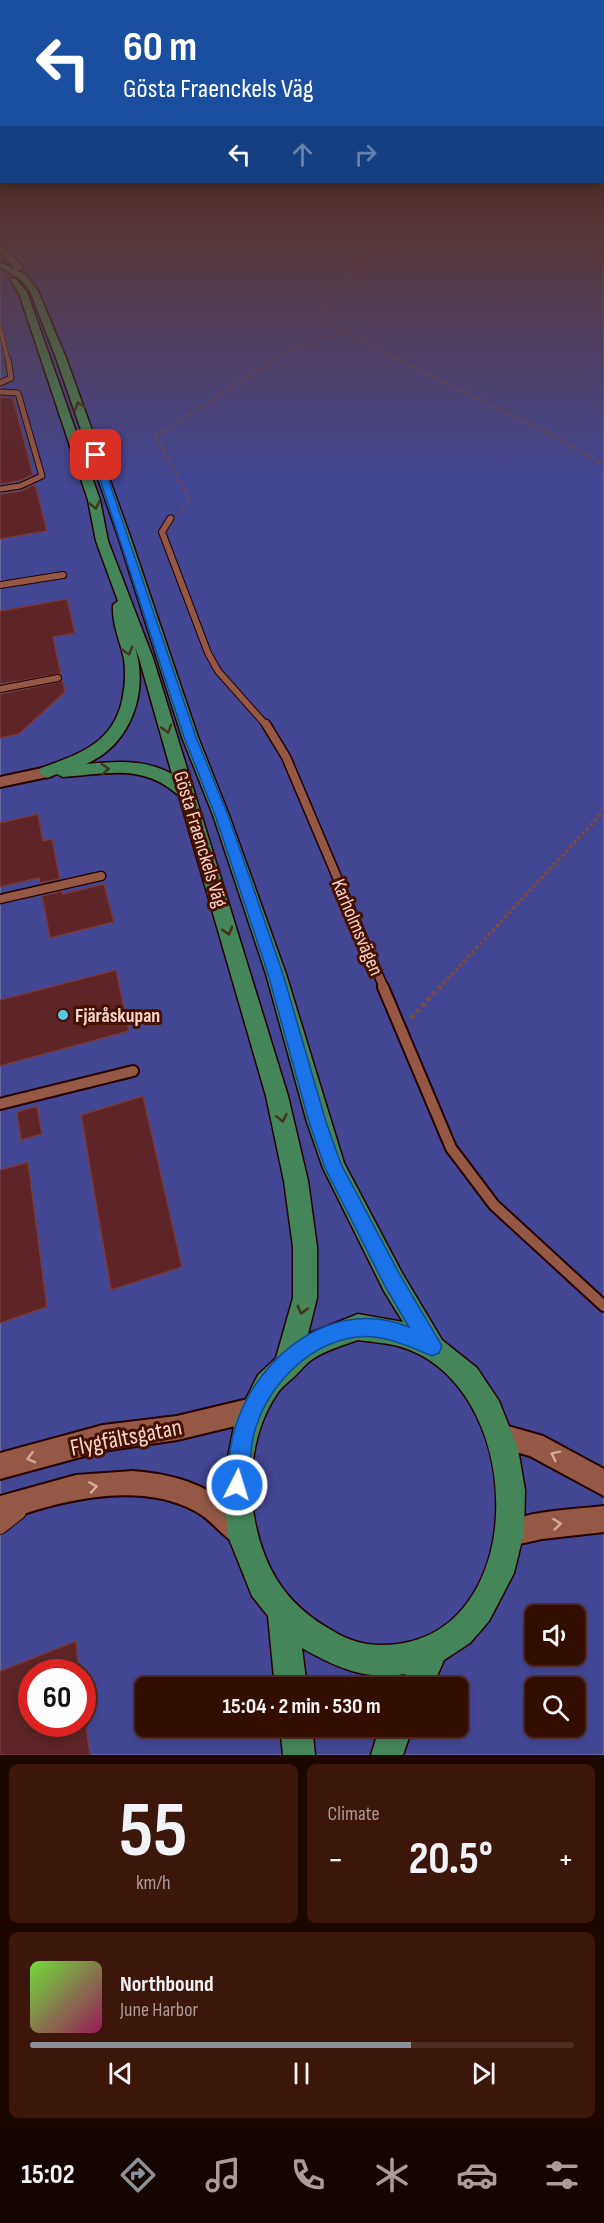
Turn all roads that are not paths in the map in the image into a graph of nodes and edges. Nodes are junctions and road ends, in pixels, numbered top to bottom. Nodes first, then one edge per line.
1 (31, 317) edge
2 (45, 317) edge
3 (0, 327) edge
4 (0, 383) edge
5 (0, 392) edge
6 (0, 489) edge
7 (171, 518) road end
8 (63, 575) dead end
9 (0, 585) edge
10 (121, 594) junction
11 (58, 678) dead end
12 (0, 689) edge
13 (46, 772) junction
14 (0, 782) edge
15 (187, 794) junction
16 (101, 876) dead end
17 (0, 899) edge
18 (133, 1071) dead end
19 (0, 1104) edge
20 (604, 1306) edge
21 (432, 1346) junction
22 (289, 1358) junction
23 (252, 1410) junction
24 (501, 1436) junction
25 (0, 1466) edge
26 (604, 1483) edge
27 (36, 1499) junction
28 (0, 1509) edge
29 (604, 1519) edge
30 (0, 1527) edge
31 (242, 1533) junction
32 (510, 1533) junction
33 (284, 1615) junction
34 (433, 1650) junction
35 (290, 1677) edge
36 (420, 1677) edge
37 (297, 1737) edge
38 (392, 1737) edge
39 (299, 1755) edge
40 (387, 1755) edge

1 -> 10 main road, Gösta Fraenckels Väg
21 -> 2 main road, Gösta Fraenckels Väg
3 - 4 lane
5 - 6 lane
7 - 20 lane, Karholmsvägen
8 - 9 lane
10 -> 13 main road
10 -> 15 main road, Gösta Fraenckels Väg
11 - 12 lane
13 - 14 street
13 -> 15 main road
15 -> 22 main road, Gösta Fraenckels Väg
16 - 17 lane
18 - 19 lane
21 - 22 main road, Gösta Fraenckels Väg
21 - 24 main road, Gösta Fraenckels Väg
22 - 23 main road, Gösta Fraenckels Väg
23 -> 25 street, Flygfältsgatan
23 - 31 main road, Gösta Fraenckels Väg
26 -> 24 street
24 - 32 main road, Gösta Fraenckels Väg
27 - 28 street, Flygfältsgatan
27 - 30 lane
27 -> 31 street, Flygfältsgatan
32 -> 29 street
31 - 33 main road, Gösta Fraenckels Väg
32 - 34 main road, Gösta Fraenckels Väg
33 - 34 main road, Gösta Fraenckels Väg
33 - 35 main road
34 - 36 main road, Gösta Fraenckels Väg
37 - 39 main road
38 - 40 main road

